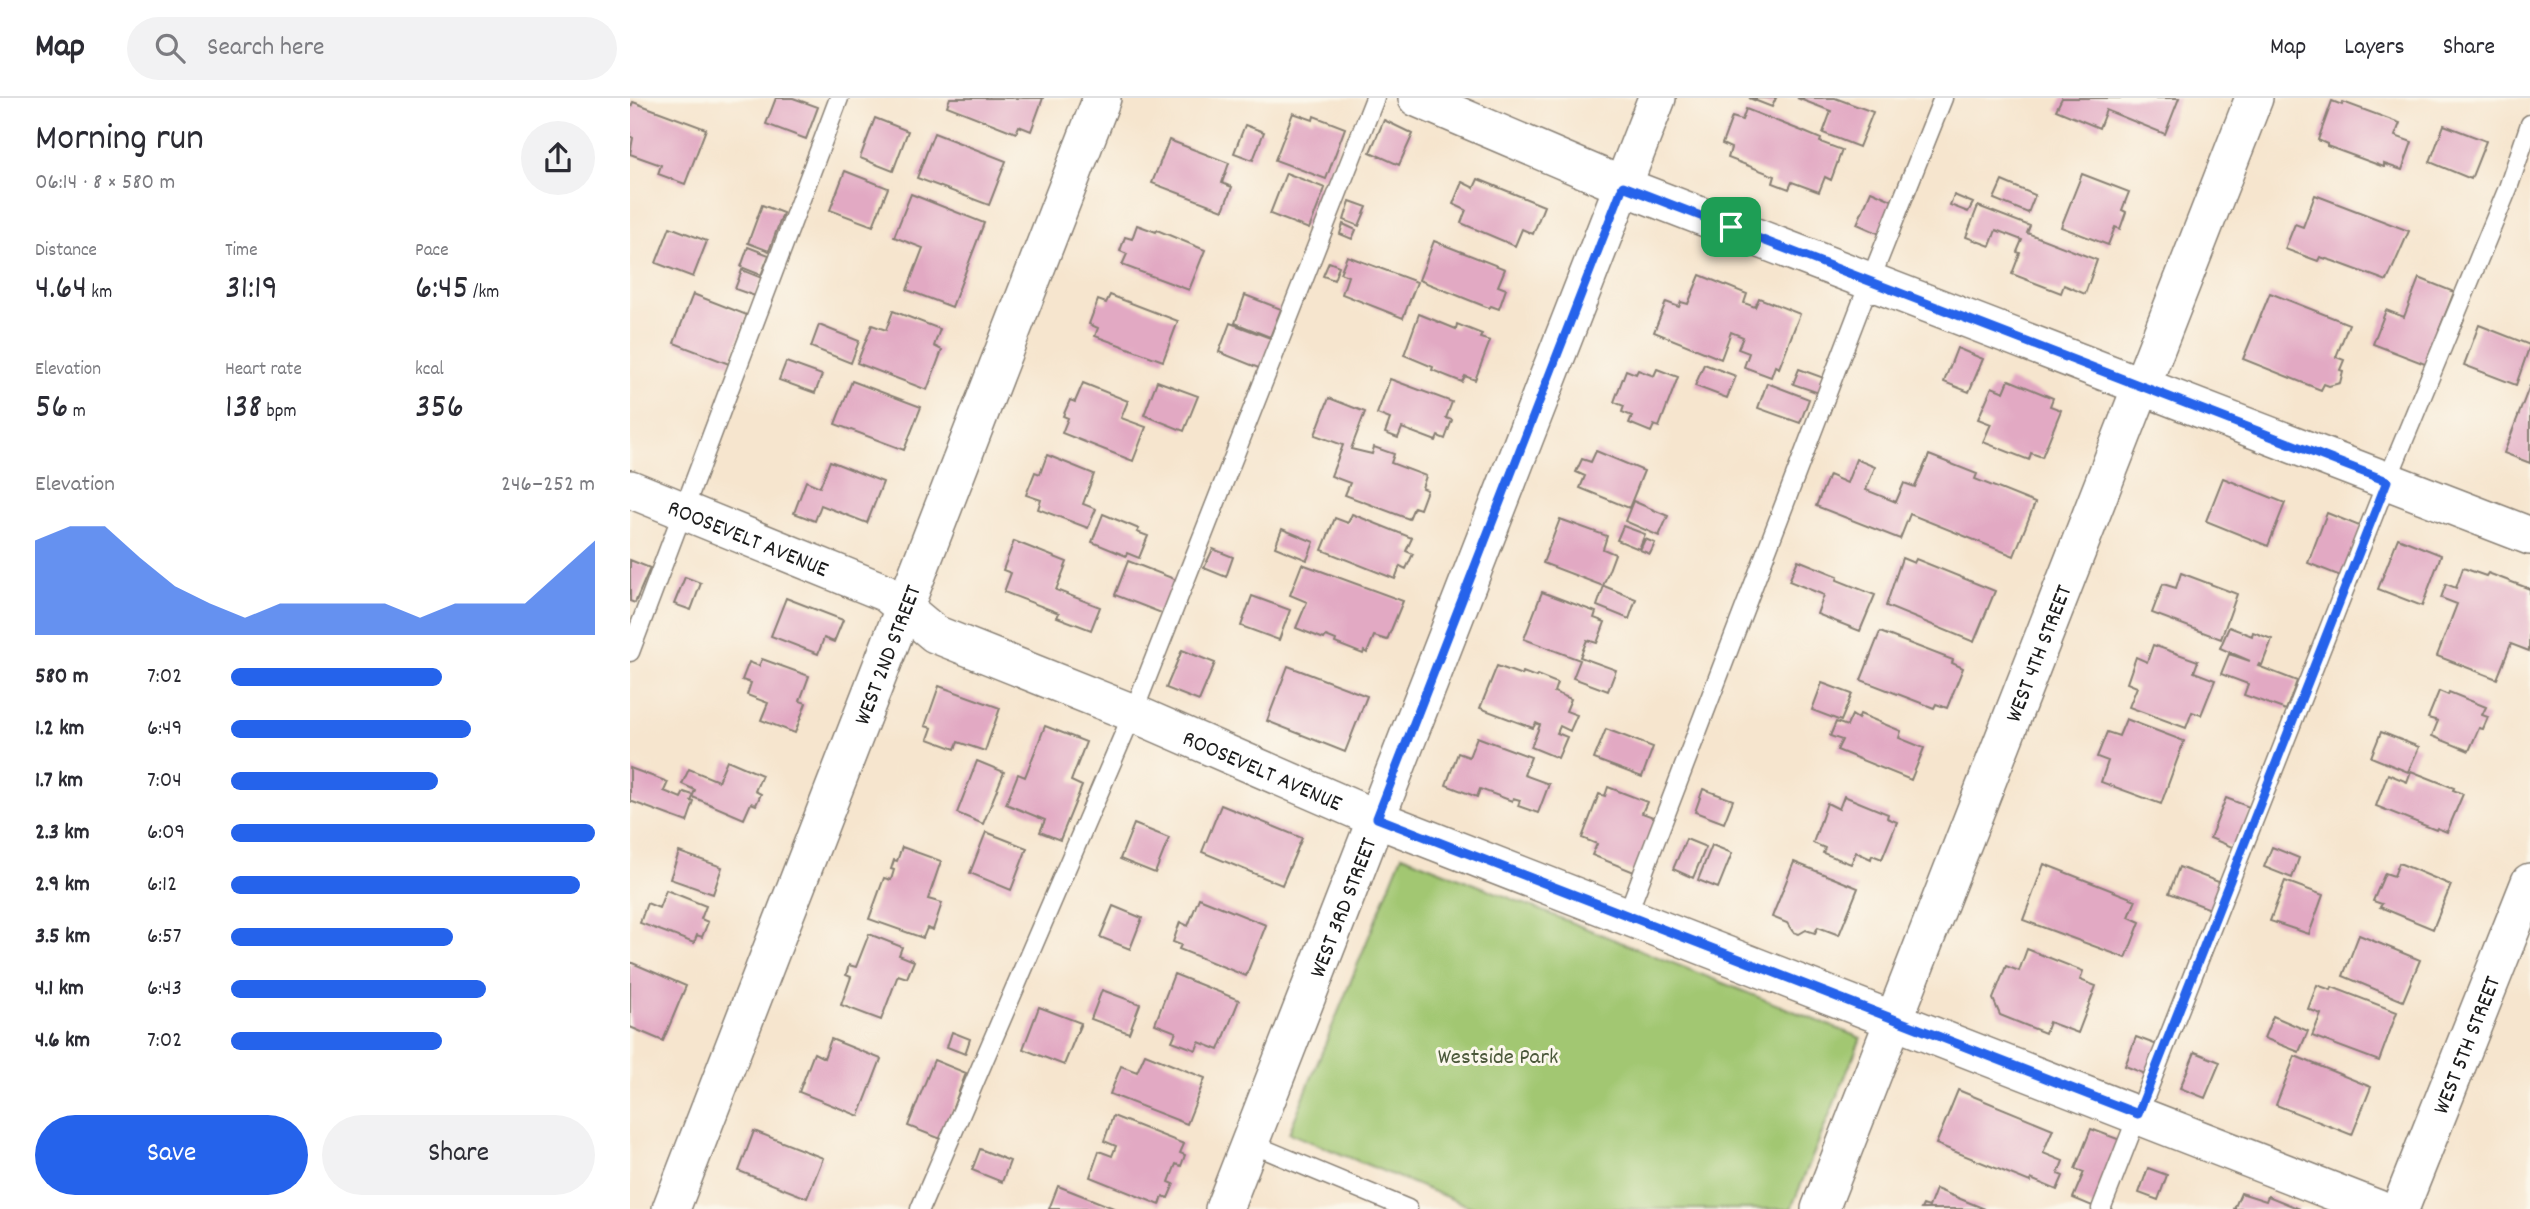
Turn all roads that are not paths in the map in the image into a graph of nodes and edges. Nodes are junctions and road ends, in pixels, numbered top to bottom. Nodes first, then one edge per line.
1 (839, 98) edge
2 (1102, 98) edge
3 (1375, 98) edge
4 (1417, 98) edge
5 (1657, 98) edge
6 (1943, 98) edge
7 (2254, 98) edge
8 (2530, 124) edge
9 (1623, 186) junction
10 (1870, 281) junction
11 (2141, 386) junction
12 (2387, 481) junction
13 (630, 489) edge
14 (684, 510) junction
15 (2530, 536) edge
16 (904, 607) junction
17 (630, 652) edge
18 (1133, 713) junction
19 (1377, 818) junction
20 (2530, 882) edge
21 (1627, 915) junction
22 (1894, 1018) junction
23 (2138, 1114) junction
24 (1250, 1143) junction
25 (671, 1209) edge
26 (920, 1209) edge
27 (1224, 1209) edge
28 (1408, 1209) edge
29 (1820, 1209) edge
30 (2101, 1209) edge
31 (2378, 1209) edge
32 (2400, 1209) edge

1 - 14 lane
2 - 16 street, WEST 2ND STREET
3 - 18 lane
4 - 9 street
5 - 9 street, WEST 3RD STREET
6 - 10 lane
7 - 11 street, WEST 4TH STREET
8 - 12 lane
9 - 10 street
9 - 19 street, WEST 3RD STREET
10 - 11 street
10 - 21 lane
11 - 12 street
11 - 22 street, WEST 4TH STREET
12 - 15 street
12 - 23 lane
13 - 14 street, ROOSEVELT AVENUE
14 - 16 street, ROOSEVELT AVENUE
14 - 17 lane
16 - 18 street, ROOSEVELT AVENUE
16 - 25 street, WEST 2ND STREET
18 - 19 street, ROOSEVELT AVENUE
18 - 26 lane
19 - 21 street, ROOSEVELT AVENUE
19 - 24 street, WEST 3RD STREET
20 - 32 street, WEST 5TH STREET
21 - 22 street, ROOSEVELT AVENUE
22 - 23 street, ROOSEVELT AVENUE
22 - 29 street, WEST 4TH STREET
23 - 30 lane
23 - 31 street, ROOSEVELT AVENUE
24 - 27 street, WEST 3RD STREET
24 - 28 lane

